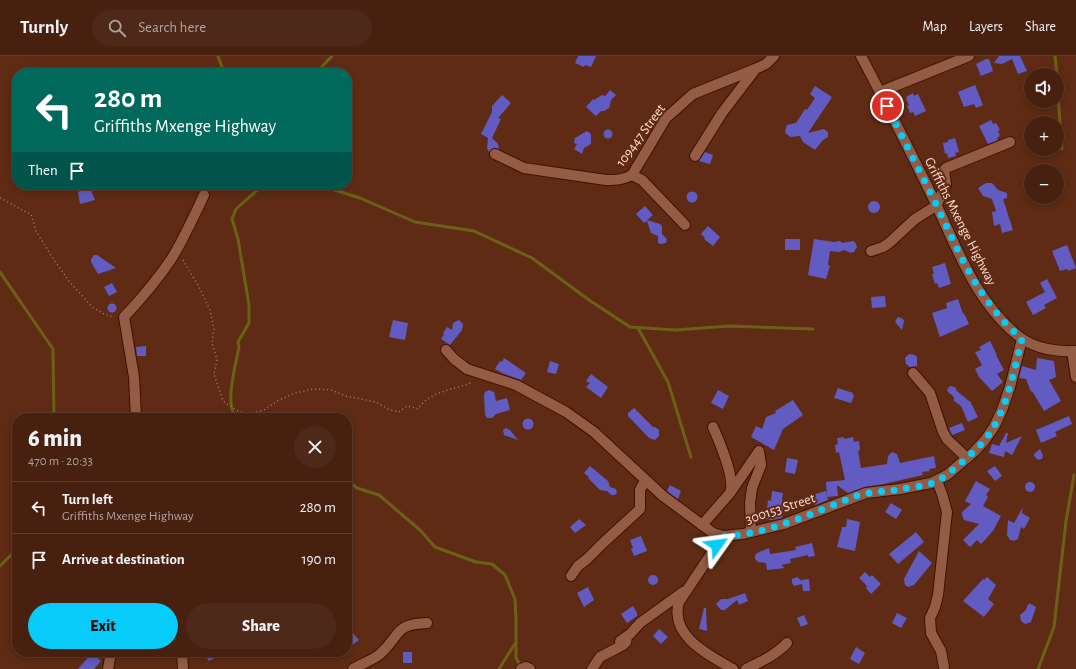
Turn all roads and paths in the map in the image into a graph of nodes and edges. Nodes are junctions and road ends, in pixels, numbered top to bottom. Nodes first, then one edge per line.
1 (774, 56) edge
2 (861, 56) edge
3 (968, 56) edge
4 (755, 69) junction
5 (880, 92) junction
6 (1010, 142) dead end
7 (495, 154) dead end
8 (695, 156) dead end
9 (632, 175) junction
10 (204, 195) dead end
11 (0, 198) edge
12 (936, 206) junction
13 (685, 225) dead end
14 (176, 250) junction
15 (870, 251) dead end
16 (124, 322) junction
17 (1022, 339) junction
18 (446, 350) dead end
19 (1074, 351) edge
20 (476, 372) junction
21 (913, 373) dead end
22 (1076, 377) edge
23 (136, 413) edge
24 (244, 413) edge
25 (251, 413) edge
26 (713, 427) dead end
27 (967, 458) junction
28 (645, 481) junction
29 (937, 481) junction
30 (730, 493) junction
31 (702, 525) junction
32 (751, 532) junction
33 (723, 536) junction
34 (571, 576) dead end
35 (688, 589) junction
36 (427, 623) dead end
37 (787, 643) dead end
38 (110, 657) edge
39 (183, 657) edge
40 (944, 667) dead end
41 (108, 669) edge
42 (184, 669) edge
43 (352, 669) edge
44 (520, 669) edge
45 (530, 669) edge
46 (592, 669) edge
47 (733, 669) edge
48 (746, 669) edge

1 - 4 street, 109447 Street
2 - 5 street, Griffiths Mxenge Highway
3 - 5 street
4 - 8 street
4 - 9 street, 109447 Street
5 - 12 street, Griffiths Mxenge Highway
6 - 12 street
7 - 9 street, 109447 Street
9 - 13 street
10 - 14 street
11 - 16 path
12 - 15 street
12 - 17 street, Griffiths Mxenge Highway
14 - 16 street
14 - 24 path
16 - 23 street
17 - 19 street, Griffiths Mxenge Highway
17 - 27 street, 300153 Street
18 - 20 street
19 - 22 street
20 - 25 path
20 - 28 street
21 - 27 street
26 - 30 street
27 - 29 street, 300153 Street
28 - 31 street
28 - 34 street
29 - 32 street, 300153 Street
29 - 40 street
30 - 31 street
30 - 32 street
31 - 33 street
32 - 33 street, 300153 Street
33 - 35 street
35 - 46 street
35 - 47 street
36 - 43 street
37 - 48 street
38 - 41 street
39 - 42 street
44 - 45 street

